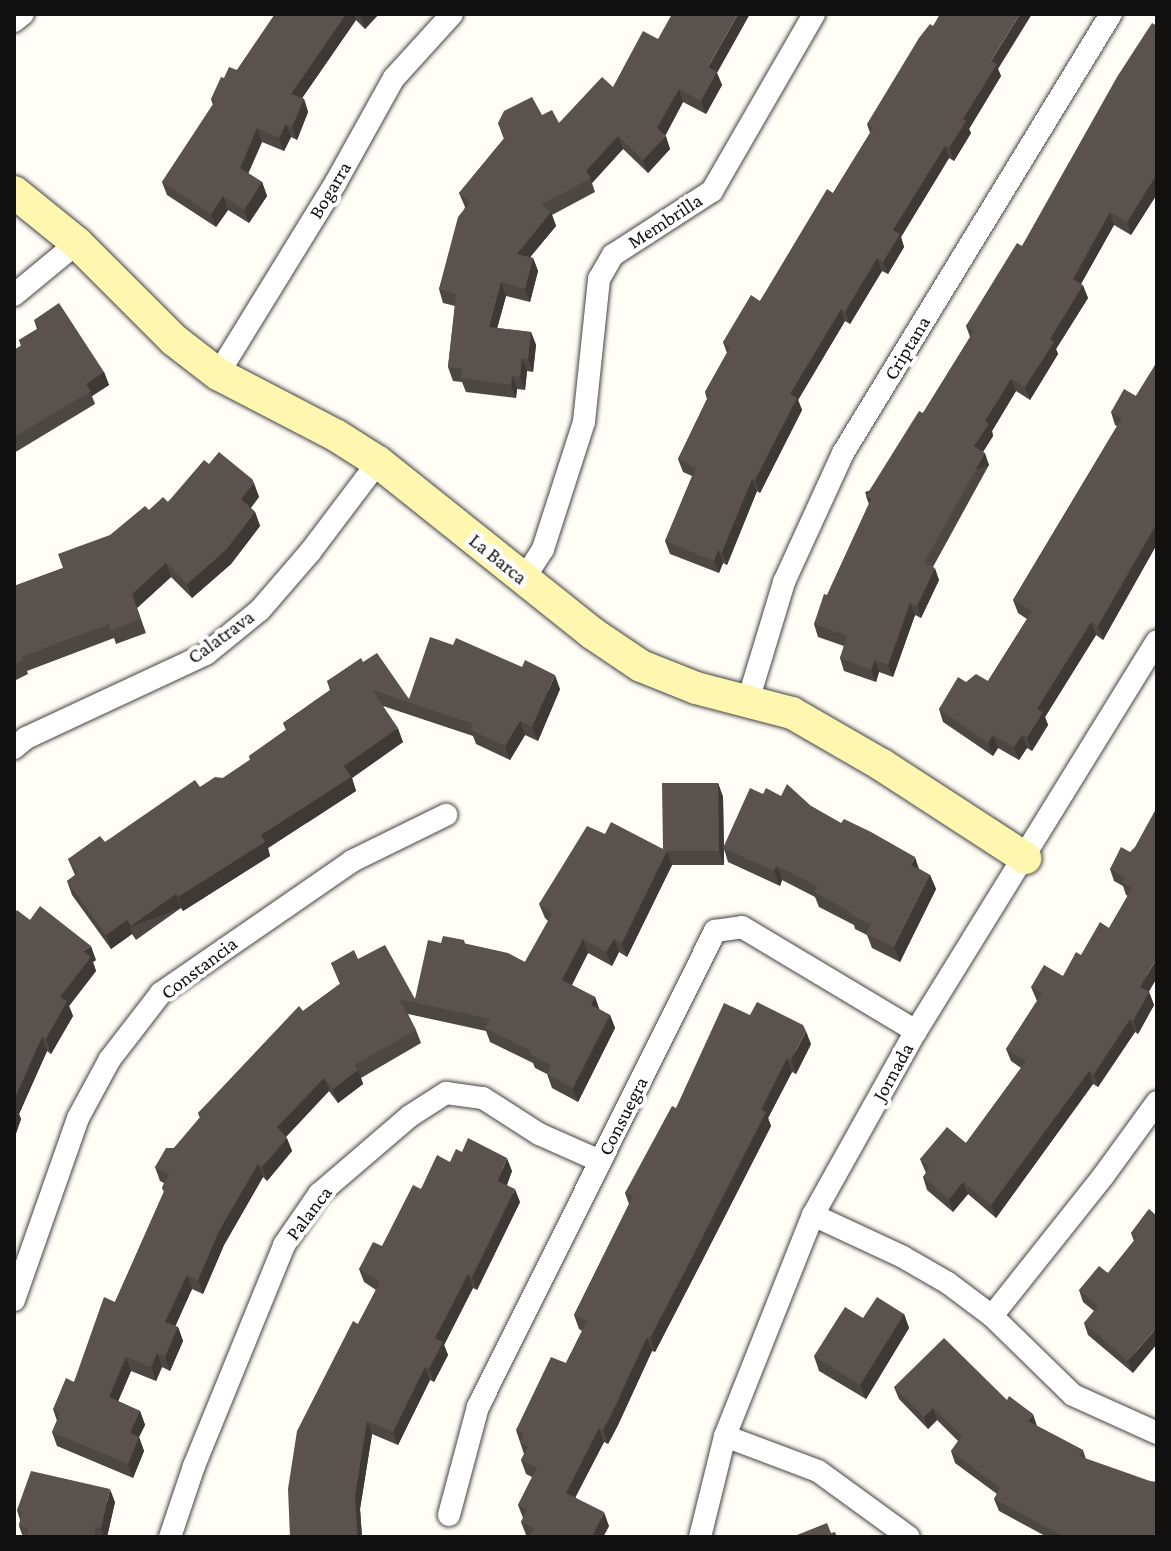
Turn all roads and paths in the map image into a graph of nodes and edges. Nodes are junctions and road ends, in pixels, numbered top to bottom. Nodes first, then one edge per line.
1 (23, 14) edge
2 (452, 14) edge
3 (814, 14) edge
4 (1111, 14) edge
5 (14, 21) edge
6 (14, 192) edge
7 (77, 243) junction
8 (14, 295) edge
9 (218, 374) junction
10 (378, 462) junction
11 (523, 580) junction
12 (1157, 641) edge
13 (747, 704) junction
14 (14, 748) edge
15 (446, 815) dead end
16 (1025, 858) junction
17 (916, 1031) junction
18 (1157, 1102) edge
19 (600, 1161) junction
20 (813, 1215) junction
21 (14, 1300) edge
22 (992, 1316) junction
23 (1157, 1433) edge
24 (725, 1436) junction
25 (449, 1515) dead end
26 (170, 1537) edge
27 (700, 1537) edge
28 (909, 1537) edge

1 - 5 street
2 - 9 street, Bogarra
3 - 11 street, Membrilla
4 - 13 street, Criptana
6 - 7 street, La Barca
7 - 8 street
7 - 9 street, La Barca
9 - 10 street, La Barca
10 - 11 street, La Barca
10 - 14 street, Calatrava
11 - 13 street, La Barca
12 - 16 street, Jornada
13 - 16 street, La Barca
15 - 21 street, Constancia
16 - 17 street, Jornada
17 - 19 street, Consuegra
17 - 20 street, Jornada
18 - 22 street
19 - 25 street, Consuegra
19 - 26 street, Palanca
20 - 22 street
20 - 24 street, Jornada
22 - 23 street
24 - 27 street, Jornada
24 - 28 street

